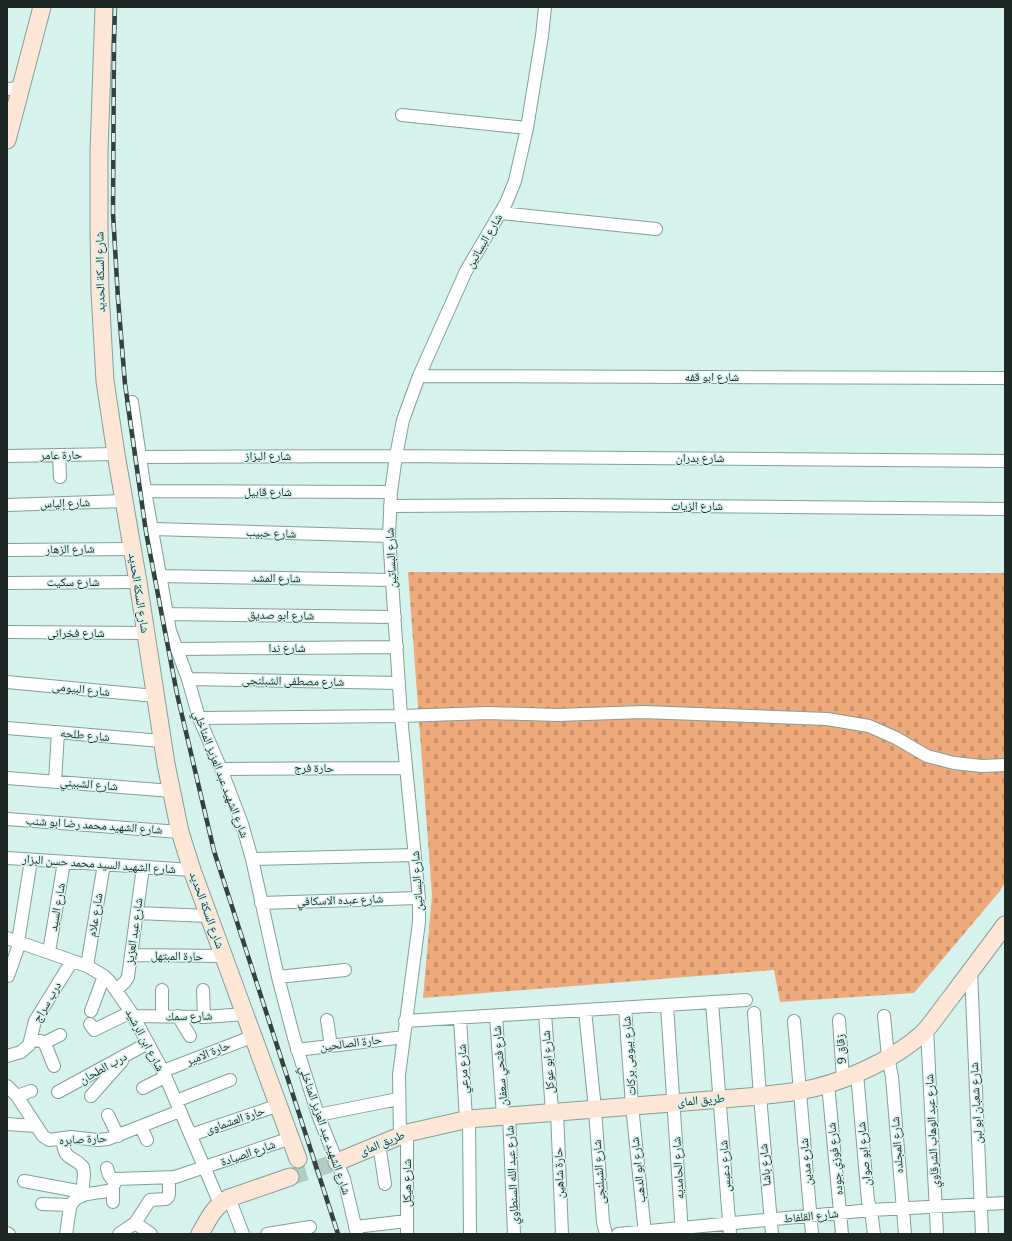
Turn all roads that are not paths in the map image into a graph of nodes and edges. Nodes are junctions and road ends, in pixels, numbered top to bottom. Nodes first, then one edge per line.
1 (42, 7) edge
2 (104, 7) edge
3 (545, 7) edge
4 (14, 88) edge
5 (402, 115) dead end
6 (527, 128) junction
7 (8, 131) edge
8 (500, 213) junction
9 (656, 229) dead end
10 (419, 376) junction
11 (1005, 378) edge
12 (132, 402) dead end
13 (116, 454) junction
14 (59, 455) junction
15 (7, 456) edge
16 (396, 456) junction
17 (140, 457) junction
18 (1005, 461) edge
19 (60, 477) dead end
20 (145, 491) junction
21 (391, 492) junction
22 (124, 501) junction
23 (7, 504) edge
24 (390, 506) junction
25 (1005, 509) edge
26 (153, 529) junction
27 (389, 536) junction
28 (132, 549) junction
29 (7, 550) edge
30 (160, 576) junction
31 (392, 580) junction
32 (138, 582) junction
33 (7, 583) edge
34 (166, 614) junction
35 (395, 617) junction
36 (7, 632) edge
37 (146, 633) junction
38 (397, 647) junction
39 (177, 649) junction
40 (188, 679) junction
41 (7, 682) edge
42 (399, 682) junction
43 (155, 696) junction
44 (401, 716) junction
45 (199, 718) junction
46 (7, 728) edge
47 (58, 732) junction
48 (162, 741) junction
49 (1005, 765) edge
50 (406, 768) junction
51 (221, 769) junction
52 (7, 778) edge
53 (55, 782) junction
54 (172, 791) junction
55 (7, 819) edge
56 (180, 832) junction
57 (415, 855) junction
58 (7, 858) edge
59 (252, 859) junction
60 (31, 860) junction
61 (64, 862) junction
62 (104, 864) junction
63 (143, 867) junction
64 (192, 870) junction
65 (419, 898) junction
66 (261, 903) junction
67 (137, 913) junction
68 (208, 916) junction
69 (1005, 929) edge
70 (15, 941) edge
71 (49, 952) junction
72 (131, 955) junction
73 (224, 956) junction
74 (72, 961) junction
75 (87, 966) junction
76 (345, 970) dead end
77 (971, 971) junction
78 (8, 976) dead end
79 (104, 976) junction
80 (278, 977) junction
81 (116, 990) junction
82 (162, 990) dead end
83 (203, 990) dead end
84 (746, 1000) dead end
85 (712, 1002) junction
86 (667, 1005) junction
87 (625, 1008) junction
88 (585, 1010) junction
89 (91, 1011) dead end
90 (545, 1013) junction
91 (754, 1013) dead end
92 (132, 1014) junction
93 (246, 1014) junction
94 (162, 1016) junction
95 (178, 1016) junction
96 (496, 1016) junction
97 (884, 1016) dead end
98 (204, 1017) junction
99 (460, 1018) junction
100 (327, 1020) dead end
101 (839, 1020) dead end
102 (406, 1021) junction
103 (794, 1021) dead end
104 (90, 1024) dead end
105 (927, 1028) junction
106 (60, 1035) dead end
107 (190, 1036) dead end
108 (254, 1036) junction
109 (404, 1037) junction
110 (31, 1040) junction
111 (44, 1043) junction
112 (148, 1043) junction
113 (331, 1046) junction
114 (298, 1050) junction
115 (127, 1054) junction
116 (7, 1056) edge
117 (888, 1057) junction
118 (54, 1066) dead end
119 (164, 1074) junction
120 (843, 1079) junction
121 (230, 1080) dead end
122 (7, 1086) edge
123 (142, 1088) dead end
124 (31, 1091) dead end
125 (800, 1091) junction
126 (58, 1092) dead end
127 (17, 1096) junction
128 (91, 1096) dead end
129 (760, 1096) junction
130 (398, 1099) junction
131 (720, 1099) junction
132 (674, 1102) junction
133 (279, 1105) junction
134 (632, 1105) junction
135 (178, 1106) junction
136 (595, 1109) junction
137 (554, 1112) junction
138 (108, 1115) dead end
139 (318, 1115) junction
140 (506, 1116) junction
141 (467, 1119) junction
142 (7, 1124) edge
143 (36, 1126) junction
144 (141, 1127) junction
145 (403, 1134) junction
146 (191, 1135) junction
147 (118, 1136) junction
148 (62, 1138) junction
149 (291, 1138) junction
150 (147, 1140) dead end
151 (379, 1144) junction
152 (298, 1159) dead end
153 (337, 1162) junction
154 (107, 1168) dead end
155 (205, 1168) junction
156 (290, 1177) tunnel mouth
157 (169, 1178) junction
158 (24, 1181) dead end
159 (385, 1184) dead end
160 (114, 1185) junction
161 (82, 1194) junction
162 (224, 1201) junction
163 (113, 1202) dead end
164 (1005, 1203) edge
165 (42, 1204) dead end
166 (981, 1204) junction
167 (72, 1205) junction
168 (936, 1206) junction
169 (902, 1208) junction
170 (871, 1210) junction
171 (841, 1213) junction
172 (811, 1216) junction
173 (770, 1220) junction
174 (407, 1221) junction
175 (135, 1223) junction
176 (310, 1227) dead end
177 (730, 1229) edge
178 (356, 1231) edge
179 (682, 1231) edge
180 (645, 1233) edge
181 (66, 1234) edge
182 (119, 1234) edge
183 (151, 1234) edge
184 (200, 1234) edge
185 (243, 1234) edge
186 (267, 1234) edge
187 (407, 1234) edge
188 (470, 1234) edge
189 (514, 1234) edge
190 (562, 1234) edge
191 (606, 1234) edge
192 (618, 1234) edge
193 (772, 1234) edge
194 (812, 1234) edge
195 (842, 1234) edge
196 (874, 1234) edge
197 (904, 1234) edge
198 (937, 1234) edge
199 (982, 1234) edge

1 - 4 street
2 - 13 street, شارع السكة الحديد
3 - 6 street, شارع البساتين
4 - 7 street
5 - 6 street
6 - 8 street, شارع البساتين
8 - 9 street
8 - 10 street, شارع البساتين
10 - 11 street, شارع ابو قفه
10 - 16 street, شارع البساتين
12 - 17 street, شارع الشهيد عبد العزيز المناخلي
13 - 14 street, حارة عامر
13 - 22 street, شارع السكة الحديد
14 - 15 street, حارة عامر
14 - 19 street
16 - 17 street, شارع البزاز
16 - 18 street, شارع بدران
16 - 21 street, شارع البساتين
17 - 20 street, شارع الشهيد عبد العزيز المناخلي
20 - 21 street, شارع قابيل
20 - 26 street, شارع الشهيد عبد العزيز المناخلي
21 - 24 street, شارع البساتين
22 - 23 street, شارع إلياس
22 - 28 street, شارع السكة الحديد
24 - 25 street, شارع الزيات
24 - 27 street, شارع البساتين
26 - 27 street, شارع حبيب
26 - 30 street, شارع الشهيد عبد العزيز المناخلي
27 - 31 street, شارع البساتين
28 - 29 street, شارع الزهار
28 - 32 street, شارع السكة الحديد
30 - 31 street, شارع المشد
30 - 34 street, شارع الشهيد عبد العزيز المناخلي
31 - 35 street, شارع البساتين
32 - 33 street, شارع سكيت
32 - 37 street, شارع السكة الحديد
34 - 35 street, شارع ابو صديق
34 - 39 street, شارع الشهيد عبد العزيز المناخلي
35 - 38 street, شارع البساتين
36 - 37 street, شارع فخرانى
37 - 43 street, شارع السكة الحديد
38 - 39 street, شارع ندا
38 - 42 street, شارع البساتين
39 - 40 street, شارع الشهيد عبد العزيز المناخلي
40 - 42 street, شارع مصطفى الشبلنجى
40 - 45 street, شارع الشهيد عبد العزيز المناخلي
41 - 43 street, شارع البيومى
42 - 44 street, شارع البساتين
43 - 48 street, شارع السكة الحديد
44 - 45 street
44 - 49 street
44 - 50 street, شارع البساتين
45 - 51 street, شارع الشهيد عبد العزيز المناخلي
46 - 47 street, شارع طلحه
47 - 48 street, شارع طلحه
47 - 53 street
48 - 54 street, شارع السكة الحديد
50 - 51 street, حارة فرج
50 - 57 street, شارع البساتين
51 - 59 street, شارع الشهيد عبد العزيز المناخلي
52 - 53 street, شارع الشبيني
53 - 54 street, شارع الشبيني
54 - 56 street, شارع السكة الحديد
55 - 56 street, شارع الشهيد محمد رضا ابو شنب
56 - 64 street, شارع السكة الحديد
57 - 59 street
57 - 65 street, شارع البساتين
58 - 60 street, شارع الشهيد السيد محمد حسن البزار
59 - 66 street, شارع الشهيد عبد العزيز المناخلي
60 - 61 street, شارع الشهيد السيد محمد حسن البزار
60 - 70 street
61 - 62 street, شارع الشهيد السيد محمد حسن البزار
61 - 71 street, شارع السيد
62 - 63 street, شارع الشهيد السيد محمد حسن البزار
62 - 75 street, شارع علام
63 - 64 street, شارع الشهيد السيد محمد حسن البزار
63 - 67 street, شارع عبد العزيز
64 - 68 street, شارع السكة الحديد
65 - 66 street, شارع عبده الاسكافي
65 - 102 street, شارع البساتين
66 - 80 street, شارع الشهيد عبد العزيز المناخلي
67 - 68 street
67 - 72 street, شارع عبد العزيز
68 - 73 street, شارع السكة الحديد
69 - 77 street, طريق الماى
70 - 71 street, شارع ابن الرشيد
70 - 78 street
71 - 74 street, شارع ابن الرشيد
72 - 73 street, حارة المبتهل
72 - 81 street, شارع عبد العزيز
73 - 93 street, شارع السكة الحديد
74 - 75 street, شارع ابن الرشيد
74 - 110 street, درب سراج
75 - 79 street, شارع ابن الرشيد
76 - 80 street
77 - 105 street, طريق الماى
77 - 166 street, شارع شعبان ابو لبن
79 - 81 street, شارع ابن الرشيد
79 - 89 street
80 - 114 street, شارع الشهيد عبد العزيز المناخلي
81 - 92 street, شارع ابن الرشيد
82 - 94 street
83 - 98 street
84 - 85 street
85 - 86 street
85 - 131 street, شارع دعبس
86 - 87 street
86 - 132 street
87 - 88 street
87 - 134 street, شارع بيومى بركات
88 - 90 street
88 - 136 street, شارع الشبلنجى
90 - 96 street
90 - 137 street, شارع ابو عوكل
91 - 129 street, شارع باشا
92 - 94 street, شارع سمك
92 - 104 street
92 - 112 street, شارع ابن الرشيد
93 - 98 street, شارع سمك
93 - 108 street, شارع السكة الحديد
94 - 95 street, شارع سمك
95 - 98 street, شارع سمك
95 - 107 street
96 - 99 street
96 - 140 street, شارع فتحي سعفان
97 - 117 street, شارع المجلده
99 - 102 street
99 - 141 street, شارع مرعي
100 - 113 street
101 - 120 street, زقاق 9
102 - 109 street, شارع البساتين
103 - 125 street, شارع مدين
105 - 117 street, طريق الماى
105 - 168 street, شارع عبد الوهاب الشرقاوي
106 - 111 street
108 - 119 street, حارة الامير
108 - 133 street, شارع السكة الحديد
109 - 113 street, حارة الصالحين
109 - 130 street, شارع البساتين
110 - 111 street
110 - 116 street
111 - 118 street
112 - 115 street, درب الطحان
112 - 119 street, شارع ابن الرشيد
113 - 114 street, حارة الصالحين
114 - 139 street, شارع الشهيد عبد العزيز المناخلي
115 - 126 street, درب الطحان
115 - 128 street
117 - 120 street, طريق الماى
117 - 169 street, شارع المجلده
119 - 123 street, حارة الامير
119 - 135 street, شارع ابن الرشيد
120 - 125 street, طريق الماى
120 - 170 street, شارع ابو صوان
120 - 171 street, شارع فوزي جوده
121 - 135 street, حارة صابره
122 - 127 street, حارة صابره
124 - 127 street
125 - 129 street, طريق الماى
125 - 172 street, شارع مدين
127 - 143 street, حارة صابره
129 - 131 street, طريق الماى
129 - 173 street, شارع باشا
130 - 139 street
130 - 145 street, شارع البساتين
131 - 132 street, طريق الماى
131 - 177 street, شارع دعبس
132 - 134 street, طريق الماى
132 - 179 street, شارع الحامديه
133 - 146 street, حارة العشماوى
133 - 149 street, شارع السكة الحديد
134 - 136 street, طريق الماى
134 - 180 street, شارع ابو الدهب
135 - 144 street, حارة صابره
135 - 146 street, شارع ابن الرشيد
136 - 137 street, طريق الماى
136 - 191 street, شارع الشبلنجى
137 - 140 street, طريق الماى
137 - 190 street, حارة شاهين
138 - 147 street
139 - 153 street, شارع الشهيد عبد العزيز المناخلي
140 - 141 street, طريق الماى
140 - 189 street, شارع عبد الله السنطاوي
141 - 145 street, طريق الماى
141 - 188 street, شارع مرعي
142 - 143 street
143 - 148 street, حارة صابره
144 - 147 street, حارة صابره
144 - 150 street
145 - 151 street, طريق الماى
145 - 174 street, شارع هيكل
146 - 155 street, شارع ابن الرشيد
147 - 148 street, حارة صابره
148 - 161 street
149 - 152 street, شارع السكة الحديد
149 - 155 street, شارع الصيادة
151 - 153 street, طريق الماى
151 - 159 street
153 - 178 street, شارع الشهيد عبد العزيز المناخلي
154 - 160 street
155 - 157 street, شارع الصيادة
155 - 162 street, شارع ابن الرشيد
156 - 162 street
157 - 160 street, شارع الصيادة
157 - 175 street
158 - 161 street
160 - 161 street
160 - 163 street
161 - 167 street
162 - 184 street
162 - 185 street, شارع ابن الرشيد
164 - 166 street, شارع القلفاط
165 - 167 street
166 - 168 street, شارع القلفاط
166 - 199 street, شارع شعبان ابو لبن
167 - 181 street
168 - 169 street, شارع القلفاط
168 - 198 street, شارع عبد الوهاب الشرقاوي
169 - 170 street, شارع القلفاط
169 - 197 street, شارع المجلده
170 - 171 street, شارع القلفاط
170 - 196 street, شارع ابو صوان
171 - 172 street, شارع القلفاط
171 - 195 street, شارع فوزي جوده
172 - 173 street, شارع القلفاط
172 - 194 street, شارع مدين
173 - 177 street, شارع القلفاط
173 - 193 street, شارع باشا
174 - 178 street
174 - 187 street, شارع هيكل
175 - 182 street
175 - 183 street
176 - 186 street
177 - 179 street, شارع القلفاط
179 - 180 street, شارع القلفاط
180 - 192 street, شارع القلفاط

